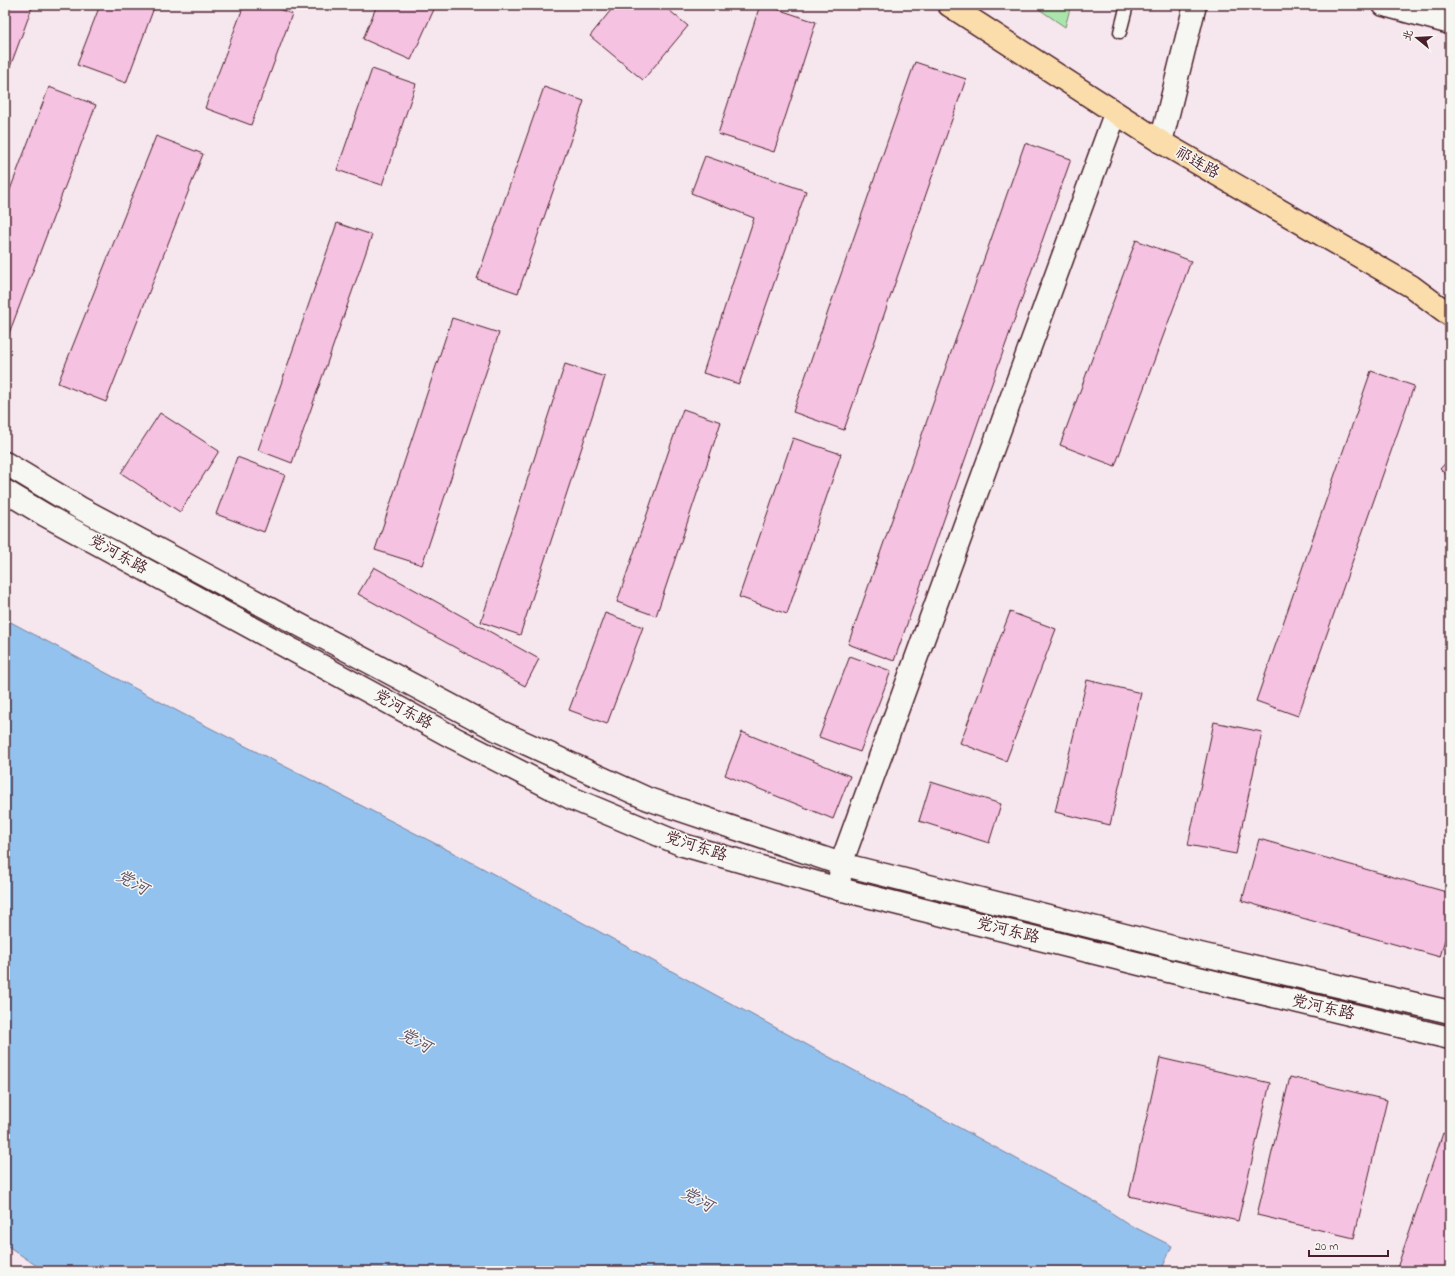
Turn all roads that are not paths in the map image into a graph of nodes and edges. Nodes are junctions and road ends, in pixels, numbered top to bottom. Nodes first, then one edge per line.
1 (949, 5) edge
2 (1127, 5) edge
3 (1196, 5) edge
4 (1384, 5) edge
5 (1450, 23) edge
6 (1120, 32) dead end
7 (1115, 114) junction
8 (1161, 142) junction
9 (1450, 315) edge
10 (5, 463) edge
11 (5, 491) edge
12 (840, 864) junction
13 (839, 889) junction
14 (1450, 1012) edge
15 (1450, 1038) edge

1 - 7 highway, 祁连路
2 - 6 lane
3 - 8 main road
4 - 5 main road
7 - 8 highway, 祁连路
7 - 12 main road
8 - 9 highway, 祁连路
10 - 12 main road, 党河东路
11 - 13 main road, 党河东路
12 - 13 main road
12 - 14 main road, 党河东路
13 - 15 main road, 党河东路

